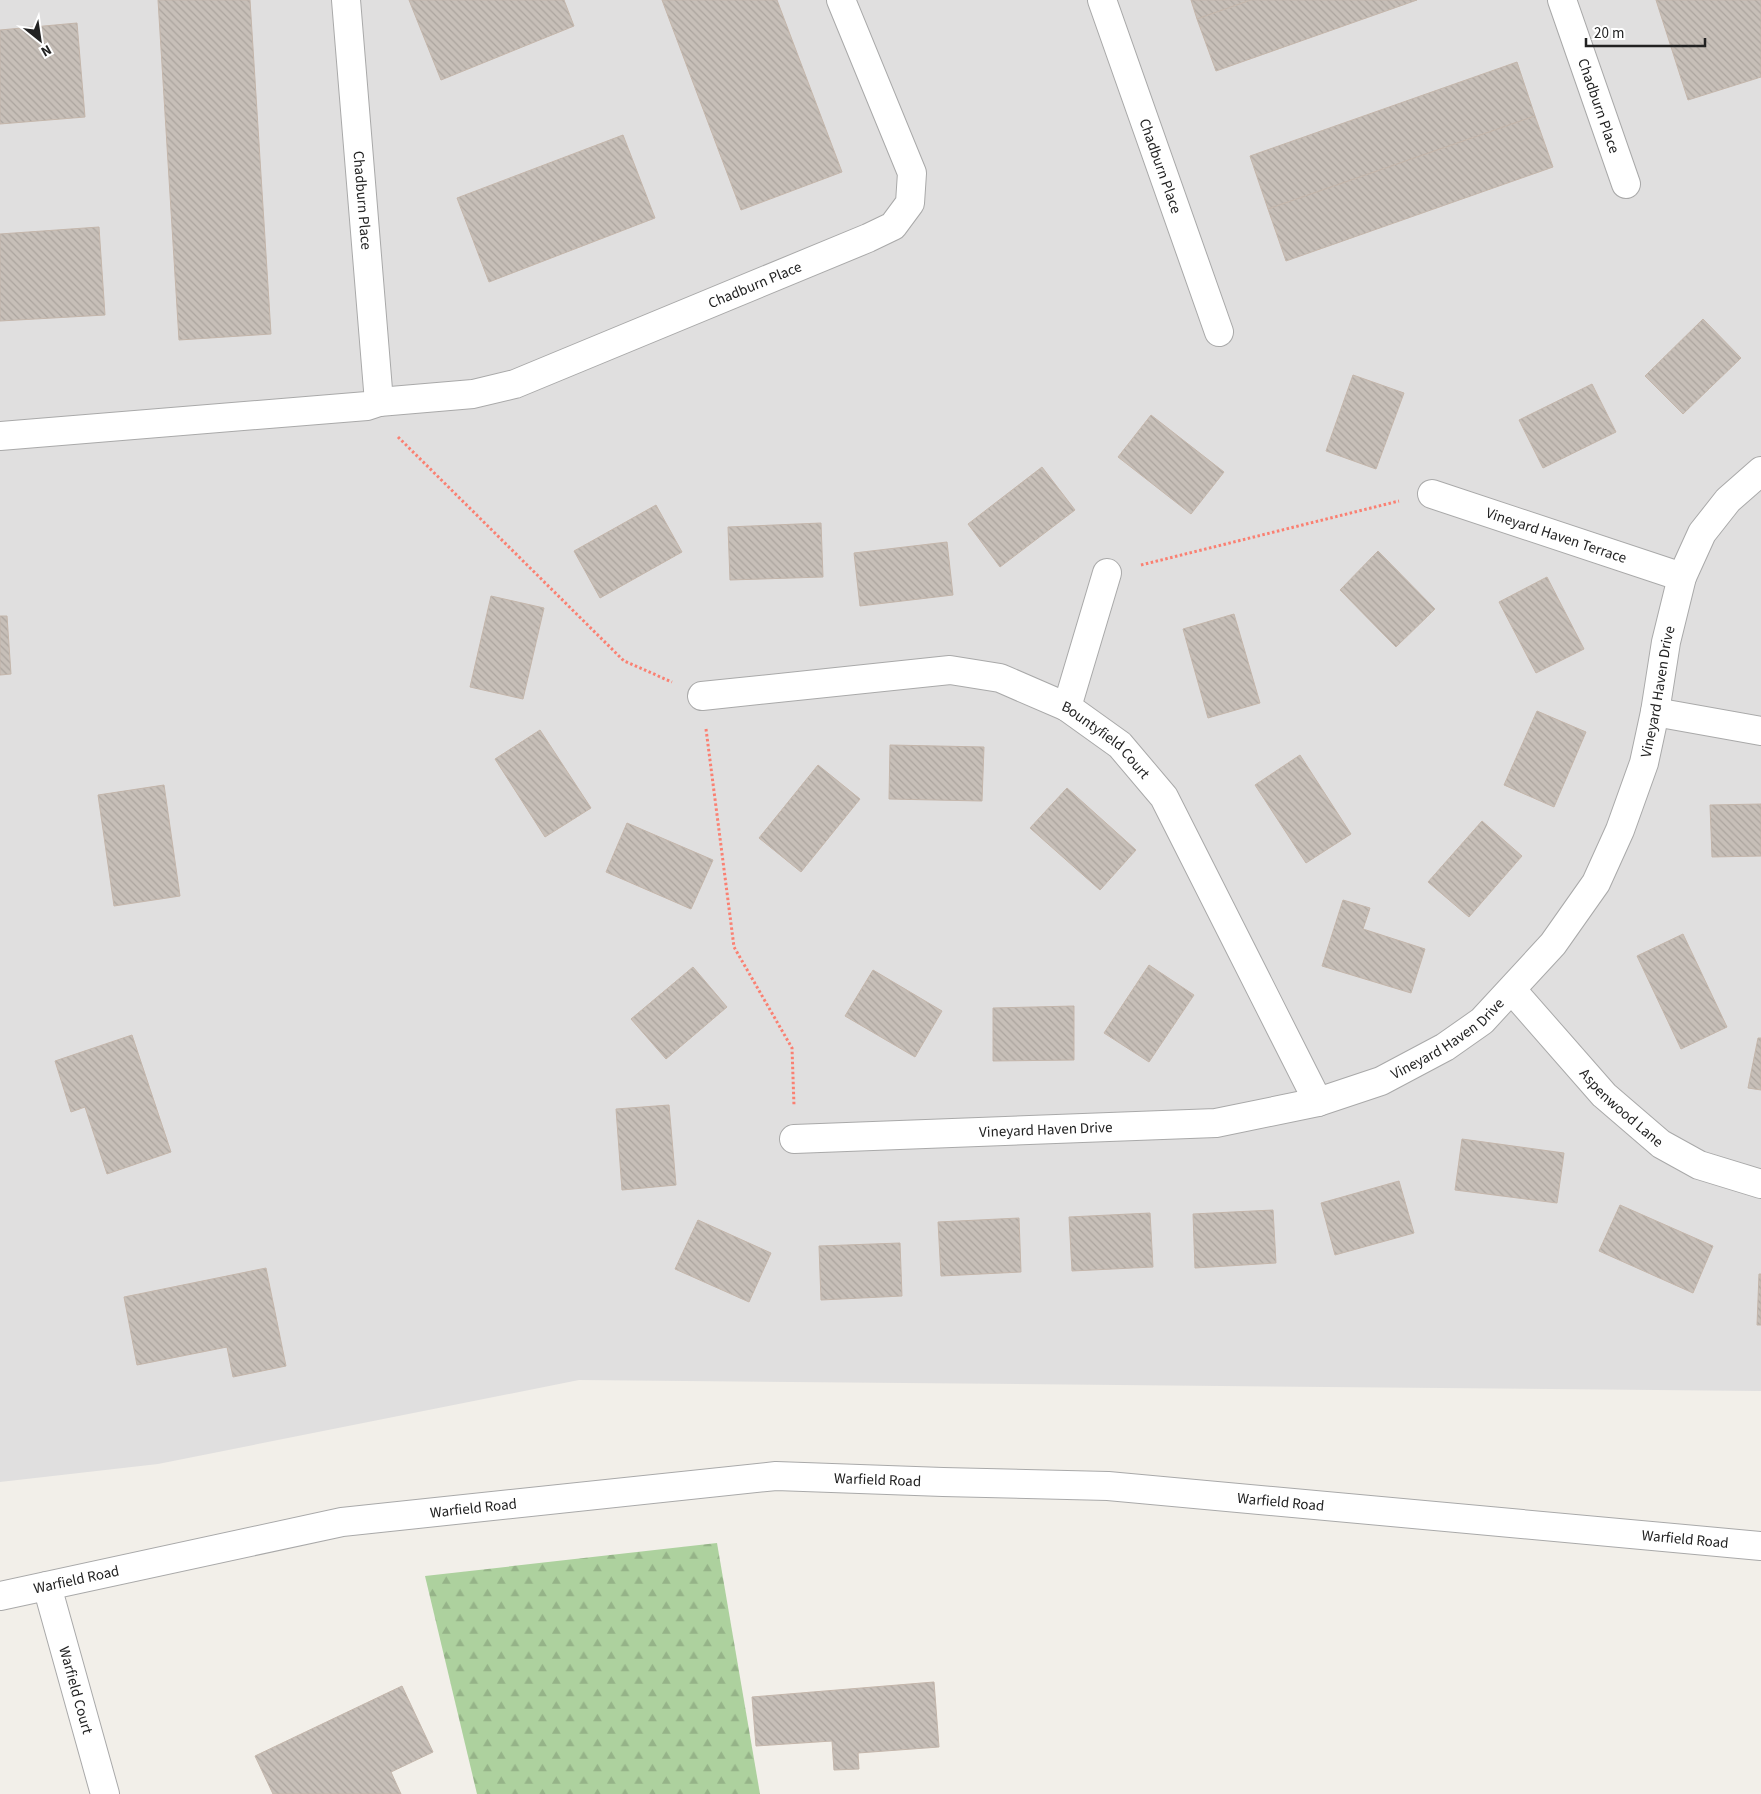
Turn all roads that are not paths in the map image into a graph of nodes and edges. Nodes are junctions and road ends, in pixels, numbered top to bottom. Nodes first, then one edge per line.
1 (346, 0) edge
2 (841, 0) edge
3 (1102, 0) edge
4 (1562, 0) edge
5 (1626, 184) dead end
6 (1219, 332) dead end
7 (373, 404) junction
8 (0, 436) edge
9 (1761, 471) edge
10 (1432, 494) road end
11 (1107, 573) road end
12 (1682, 577) junction
13 (702, 696) road end
14 (1067, 707) junction
15 (1655, 712) junction
16 (1761, 731) edge
17 (1512, 990) junction
18 (1318, 1102) junction
19 (794, 1139) road end
20 (1761, 1184) edge
21 (1761, 1546) edge
22 (47, 1586) junction
23 (0, 1596) edge
24 (105, 1794) edge

1 - 7 street, Chadburn Place
2 - 7 street, Chadburn Place
3 - 6 street, Chadburn Place
4 - 5 street, Chadburn Place
7 - 8 street, Chadburn Place
9 - 12 street, Vineyard Haven Drive
10 - 12 street, Vineyard Haven Terrace
11 - 14 street
12 - 15 street, Vineyard Haven Drive
13 - 14 street, Bountyfield Court
14 - 18 street, Bountyfield Court
15 - 16 street
15 - 17 street, Vineyard Haven Drive
17 - 18 street, Vineyard Haven Drive
17 - 20 street, Aspenwood Lane
18 - 19 street, Vineyard Haven Drive
21 - 22 street, Warfield Road
22 - 23 street, Warfield Road
22 - 24 street, Warfield Court

